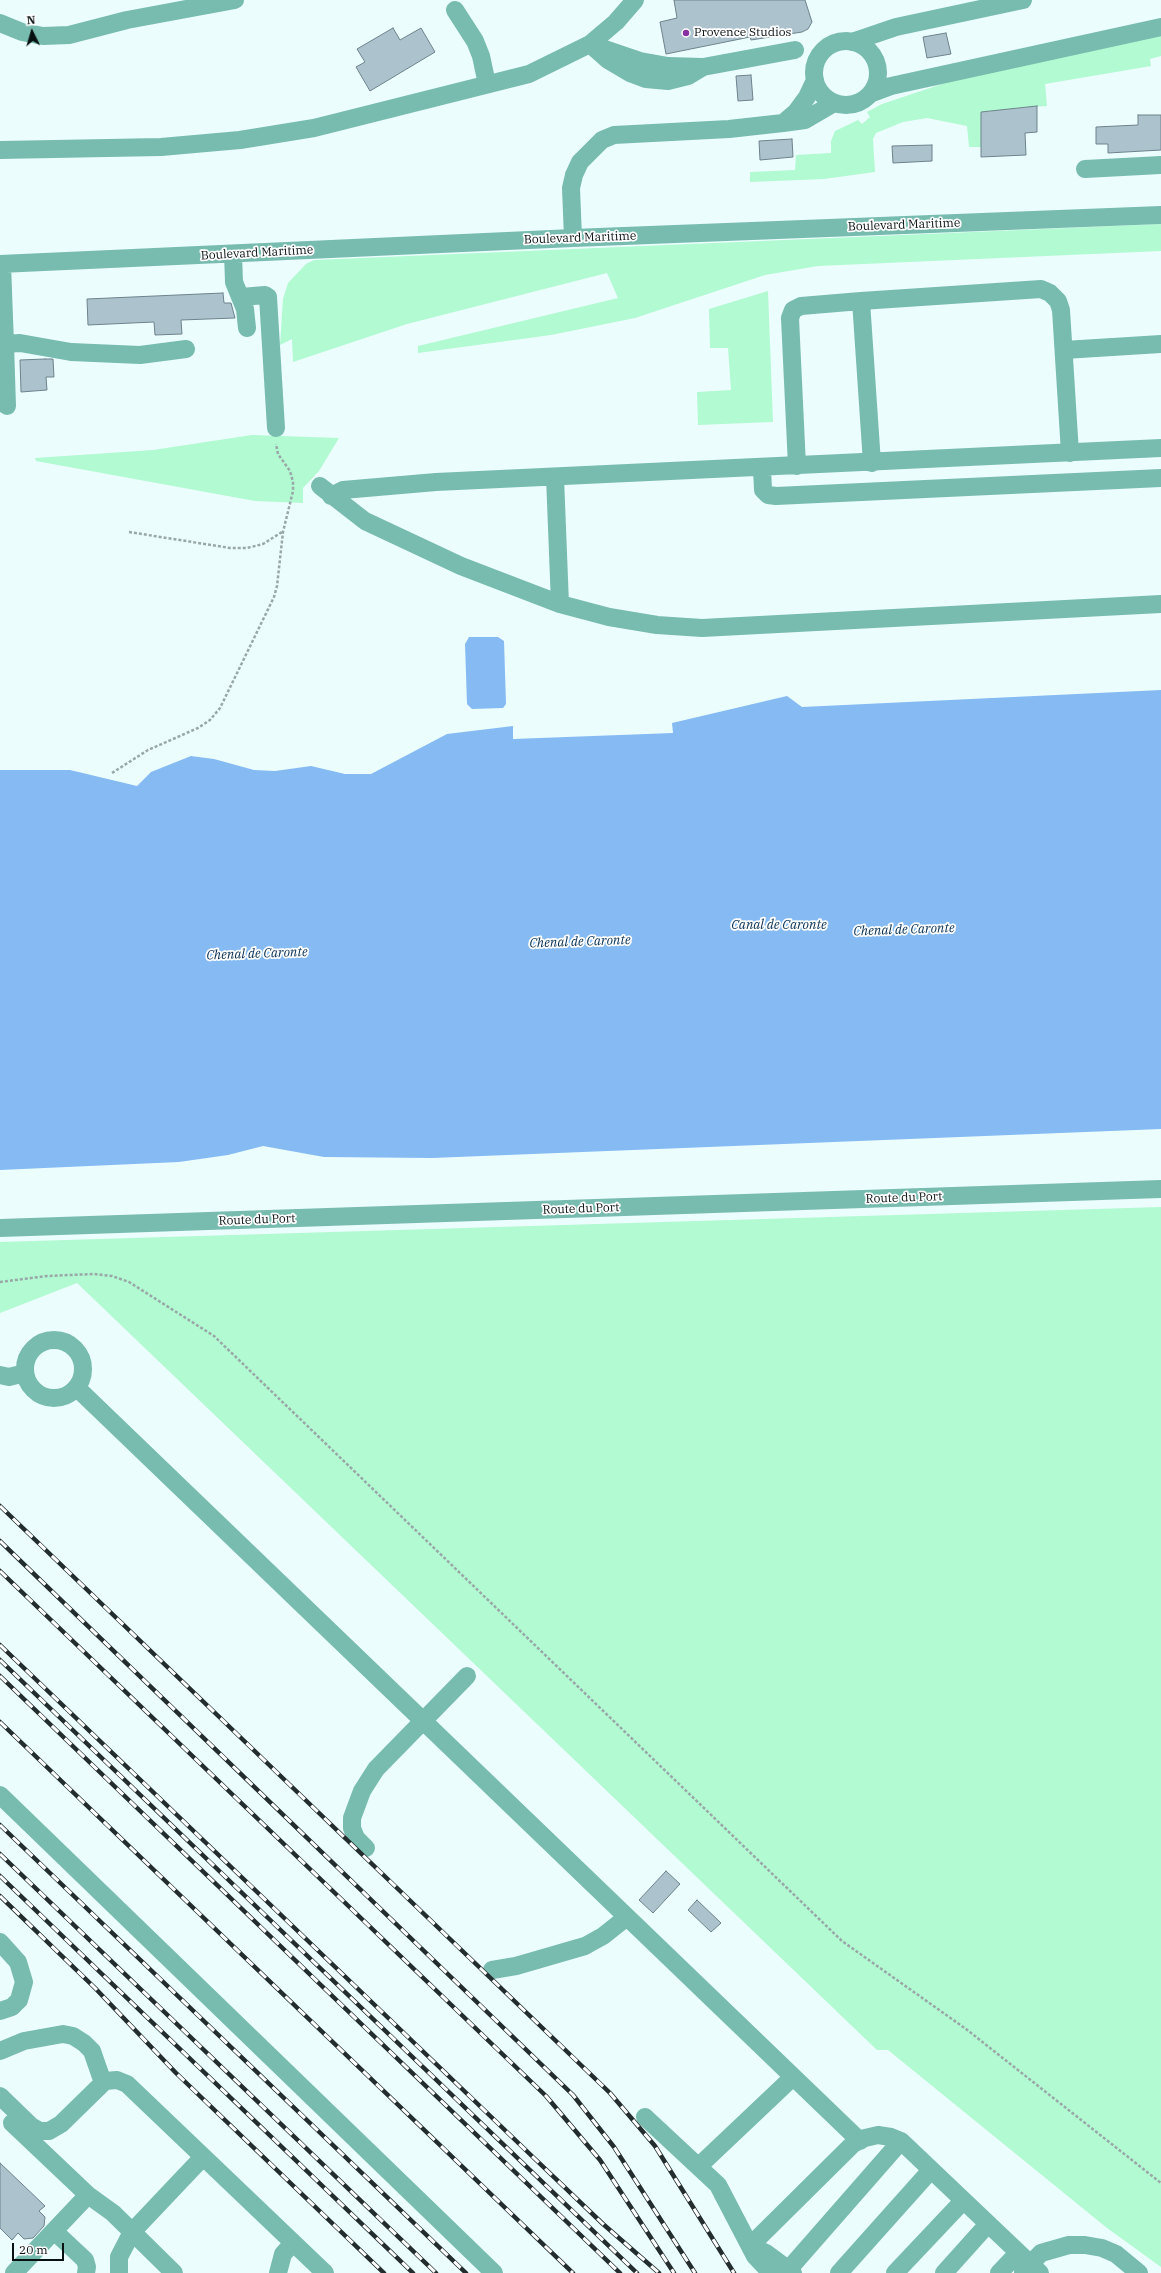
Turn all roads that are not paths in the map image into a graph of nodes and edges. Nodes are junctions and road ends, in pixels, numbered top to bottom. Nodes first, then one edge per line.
1 (235, 0) edge
2 (635, 0) edge
3 (1023, 0) edge
4 (456, 10) dead end
5 (0, 23) edge
6 (1161, 27) edge
7 (847, 42) junction
8 (590, 44) junction
9 (795, 50) junction
10 (815, 75) junction
11 (487, 84) junction
12 (872, 93) junction
13 (834, 103) junction
14 (783, 123) junction
15 (0, 150) edge
16 (1161, 165) edge
17 (1085, 169) dead end
18 (1161, 215) edge
19 (573, 238) junction
20 (233, 254) junction
21 (1, 264) edge
22 (241, 297) junction
23 (861, 301) junction
24 (247, 328) dead end
25 (2, 344) edge
26 (1161, 344) edge
27 (186, 349) dead end
28 (1064, 350) junction
29 (7, 406) dead end
30 (276, 428) road end
31 (1161, 448) edge
32 (1070, 453) junction
33 (872, 462) junction
34 (797, 466) junction
35 (762, 468) junction
36 (554, 477) junction
37 (1161, 478) edge
38 (560, 604) junction
39 (1161, 604) edge
40 (1161, 1189) edge
41 (0, 1228) edge
42 (25, 1373) junction
43 (0, 1375) edge
44 (77, 1388) junction
45 (467, 1676) dead end
46 (423, 1721) junction
47 (0, 1795) edge
48 (366, 1848) dead end
49 (627, 1916) junction
50 (0, 1942) edge
51 (492, 1970) dead end
52 (0, 2011) edge
53 (0, 2051) edge
54 (793, 2077) junction
55 (106, 2081) junction
56 (0, 2096) edge
57 (0, 2112) edge
58 (645, 2117) dead end
59 (860, 2141) junction
60 (900, 2142) junction
61 (203, 2158) junction
62 (699, 2166) junction
63 (931, 2170) junction
64 (88, 2195) junction
65 (963, 2201) junction
66 (988, 2224) junction
67 (54, 2231) junction
68 (132, 2232) junction
69 (293, 2243) junction
70 (750, 2246) junction
71 (1028, 2266) edge
72 (791, 2271) edge
73 (14, 2273) edge
74 (86, 2273) edge
75 (119, 2273) edge
76 (174, 2273) edge
77 (278, 2273) edge
78 (325, 2273) edge
79 (494, 2273) edge
80 (771, 2273) edge
81 (839, 2273) edge
82 (895, 2273) edge
83 (944, 2273) edge
84 (999, 2273) edge
85 (1138, 2273) edge

1 - 5 street
2 - 8 street
3 - 7 street
4 - 11 street
6 - 12 street
7 - 9 street
7 - 10 street
7 - 12 street
8 - 9 street
8 - 11 street
9 - 10 street
10 - 13 street
10 - 14 street
11 - 15 street
12 - 13 street
13 - 14 street
14 - 19 street
16 - 17 street
18 - 19 street, Boulevard Maritime
19 - 20 street, Boulevard Maritime
20 - 21 street, Boulevard Maritime
20 - 22 street
21 - 25 street
22 - 24 street
22 - 30 street
23 - 28 street
23 - 33 street
23 - 34 street
25 - 27 street
25 - 29 street
26 - 28 street
28 - 32 street
31 - 32 street
32 - 33 street
33 - 34 street
34 - 35 street
35 - 36 street
35 - 37 street
36 - 38 street
36 - 38 street
38 - 39 street
40 - 41 street, Route du Port
42 - 43 street
42 - 44 street
42 - 44 street
44 - 46 street
45 - 46 street
46 - 48 street
46 - 49 street
47 - 79 street
49 - 51 street
49 - 54 street
50 - 52 street
53 - 55 street
54 - 59 street
54 - 62 street
55 - 56 street
55 - 61 street
57 - 64 street
58 - 62 street
59 - 60 street
59 - 70 street
60 - 63 street
60 - 72 street
61 - 68 street
61 - 69 street
62 - 70 street
63 - 65 street
63 - 81 street
64 - 67 street
64 - 68 street
65 - 66 street
65 - 82 street
66 - 71 street
66 - 83 street
67 - 73 street
67 - 74 street
68 - 75 street
68 - 76 street
69 - 77 street
69 - 78 street
70 - 72 street
70 - 80 street
71 - 84 street
71 - 85 street

